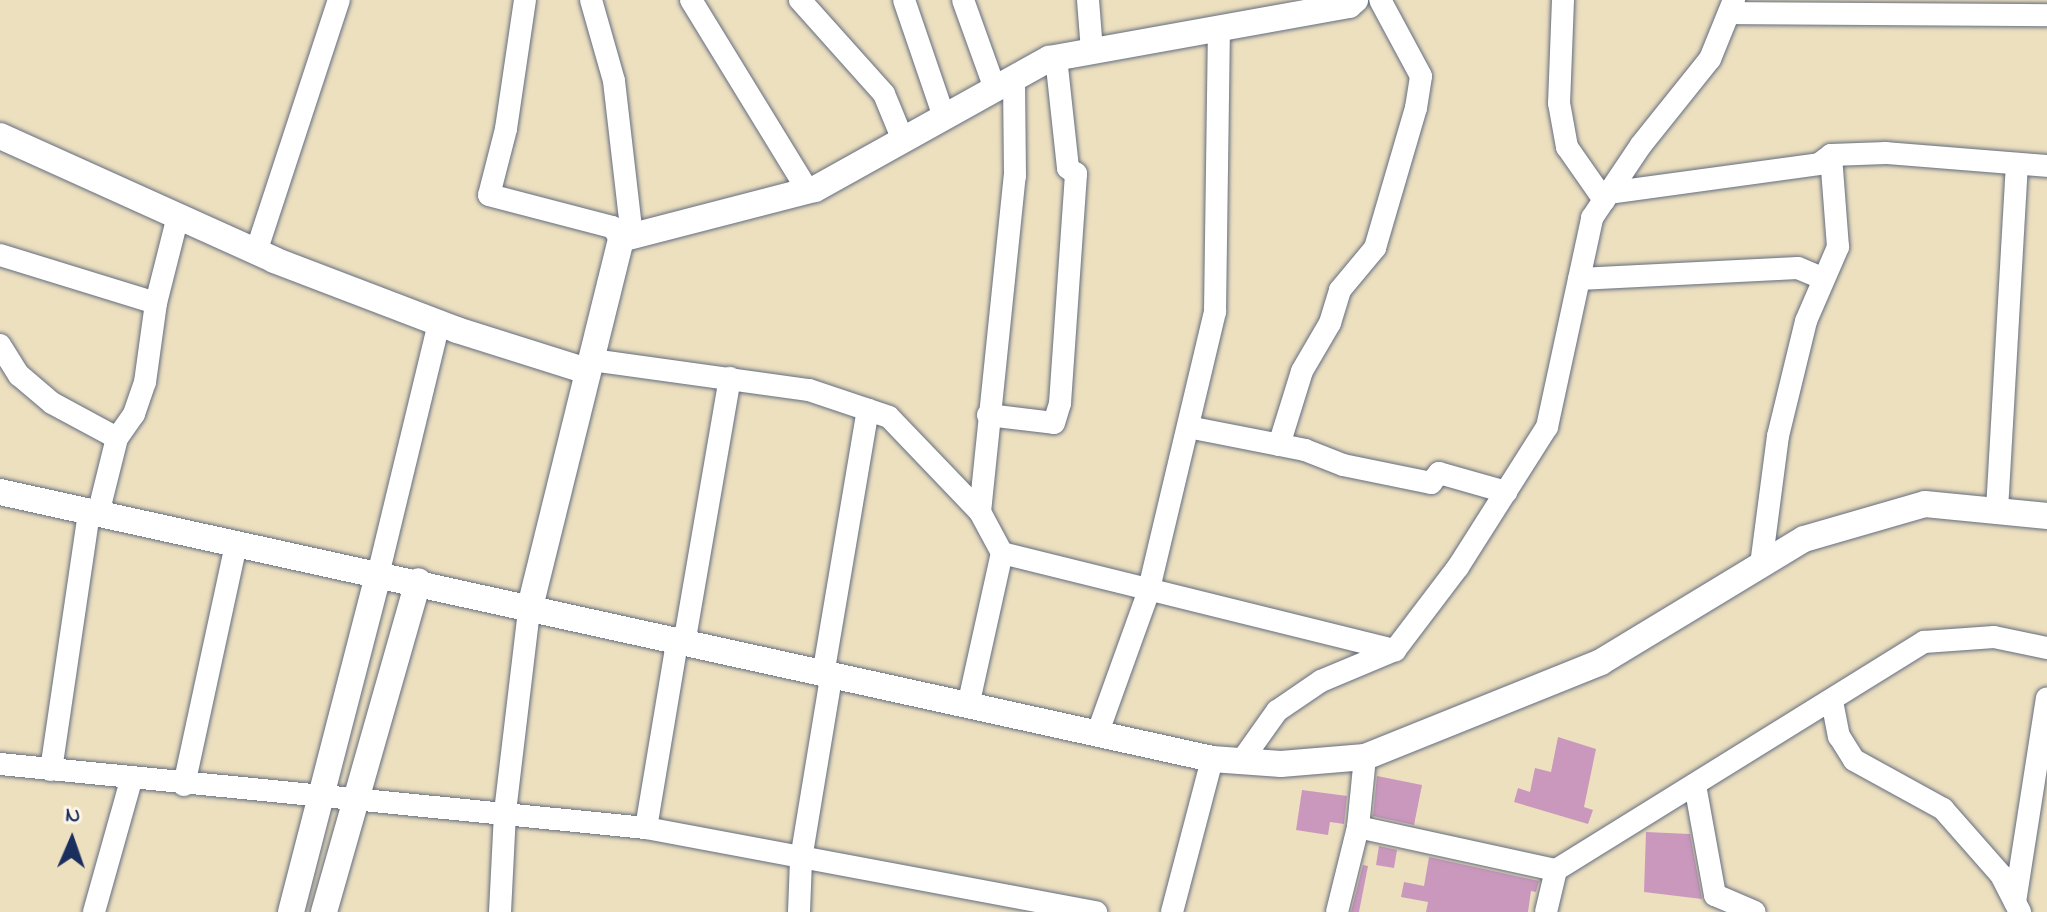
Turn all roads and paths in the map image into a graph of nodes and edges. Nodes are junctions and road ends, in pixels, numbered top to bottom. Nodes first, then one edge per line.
1 (339, 0) edge
2 (525, 0) edge
3 (591, 0) edge
4 (691, 0) edge
5 (800, 0) edge
6 (904, 0) edge
7 (963, 0) edge
8 (1088, 0) edge
9 (1355, 0) edge
10 (1380, 0) edge
11 (1563, 0) edge
12 (1732, 6) edge
13 (2047, 15) edge
14 (1219, 29) junction
15 (1092, 51) junction
16 (1056, 58) junction
17 (1004, 84) junction
18 (944, 117) junction
19 (0, 136) edge
20 (903, 140) junction
21 (1831, 155) junction
22 (2017, 165) junction
23 (2047, 166) edge
24 (808, 191) junction
25 (1606, 197) junction
26 (178, 216) junction
27 (627, 237) junction
28 (256, 252) junction
29 (0, 255) edge
30 (1579, 279) junction
31 (1824, 279) junction
32 (156, 303) junction
33 (439, 323) junction
34 (0, 345) edge
35 (590, 365) junction
36 (730, 378) junction
37 (868, 410) junction
38 (988, 415) junction
39 (1188, 427) junction
40 (117, 438) junction
41 (1279, 445) junction
42 (0, 492) edge
43 (1506, 492) junction
44 (1997, 510) junction
45 (980, 512) junction
46 (94, 513) junction
47 (2047, 516) edge
48 (236, 544) junction
49 (1002, 553) junction
50 (1761, 565) junction
51 (378, 575) junction
52 (418, 581) junction
53 (1148, 593) junction
54 (529, 611) junction
55 (680, 643) junction
56 (2047, 648) edge
57 (1395, 650) junction
58 (827, 676) junction
59 (2047, 698) edge
60 (1832, 701) junction
61 (968, 706) junction
62 (1098, 732) junction
63 (1365, 757) junction
64 (1212, 759) junction
65 (1240, 763) junction
66 (0, 764) edge
67 (51, 770) junction
68 (132, 777) junction
69 (184, 785) junction
70 (1695, 785) junction
71 (321, 797) junction
72 (354, 800) junction
73 (505, 812) junction
74 (1358, 827) junction
75 (646, 828) junction
76 (801, 859) junction
77 (1556, 870) junction
78 (2018, 907) edge
79 (94, 912) edge
80 (291, 912) edge
81 (324, 912) edge
82 (500, 912) edge
83 (799, 912) edge
84 (1096, 912) edge
85 (1172, 912) edge
86 (1337, 912) edge
87 (1546, 912) edge
88 (1755, 912) edge

1 - 28 street
2 - 27 street
3 - 27 street
4 - 24 street
5 - 20 street
6 - 18 street
7 - 17 street
8 - 15 street
9 - 14 street
10 - 41 street
11 - 25 street
12 - 13 street
12 - 25 street
14 - 15 street
14 - 39 street
15 - 16 street
16 - 17 street
16 - 38 street
17 - 18 street
17 - 38 street
18 - 20 street
19 - 26 street
20 - 24 street
21 - 22 street
21 - 25 street
21 - 31 street
22 - 23 street
22 - 44 street
24 - 27 street
25 - 30 street
26 - 28 street
26 - 32 street
27 - 35 street
28 - 33 street
29 - 32 street
30 - 31 street
30 - 43 street
31 - 50 street
32 - 40 street
33 - 35 street
33 - 51 street
34 - 40 street
35 - 36 street
35 - 54 street
36 - 37 street
36 - 55 street
37 - 45 street
37 - 58 street
38 - 45 street
39 - 41 street
39 - 53 street
40 - 46 street
41 - 43 street
42 - 46 street
43 - 57 street
44 - 47 street
44 - 50 street
45 - 49 street
46 - 48 street
46 - 67 street
48 - 51 street
48 - 69 street
49 - 53 street
49 - 61 street
50 - 63 street
51 - 52 street
51 - 71 street
52 - 54 street
52 - 72 street
53 - 57 street
53 - 62 street
54 - 55 street
54 - 73 street
55 - 58 street
55 - 75 street
56 - 60 street
57 - 65 street
58 - 61 street
58 - 76 street
59 - 78 street
60 - 70 street
60 - 78 street
61 - 62 street
62 - 64 street
63 - 65 street
63 - 74 street
64 - 65 street
64 - 85 street
66 - 67 street
67 - 68 street
68 - 69 street
68 - 79 street
69 - 71 street
70 - 77 street
70 - 88 street
71 - 72 street
71 - 80 street
72 - 73 street
72 - 81 street
73 - 75 street
73 - 82 street
74 - 77 street
74 - 86 street
75 - 76 street
76 - 83 street
76 - 84 street
77 - 87 street

